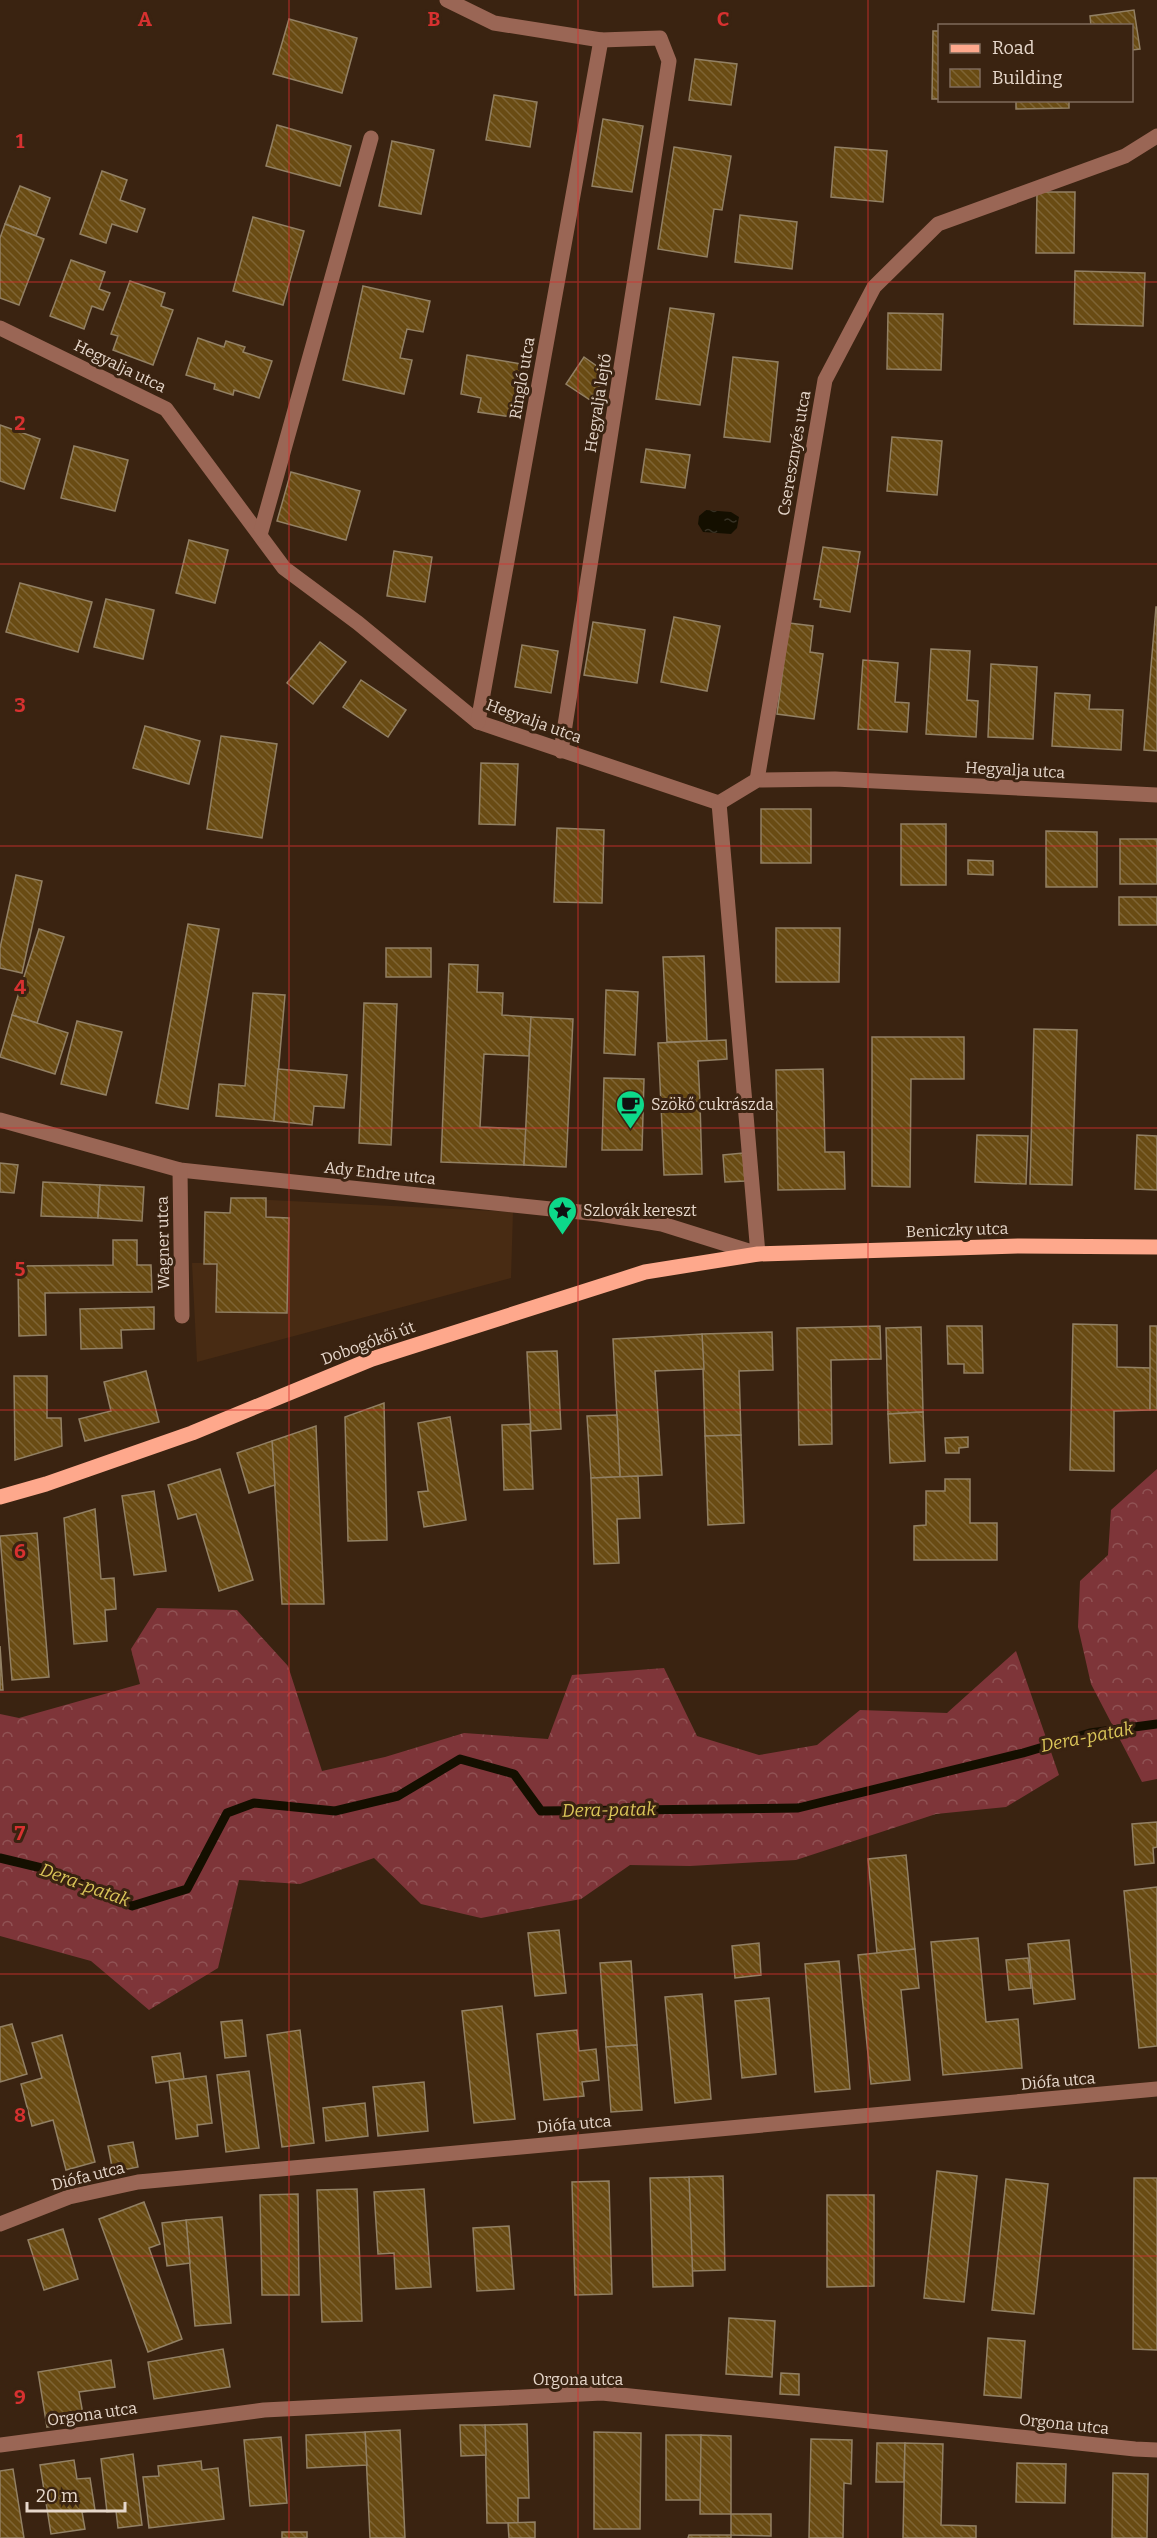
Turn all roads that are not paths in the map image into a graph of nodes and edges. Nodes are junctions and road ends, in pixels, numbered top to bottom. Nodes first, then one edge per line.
1 (447, 0) edge
2 (601, 40) junction
3 (1157, 136) edge
4 (371, 138) dead end
5 (0, 328) edge
6 (260, 535) junction
7 (477, 722) junction
8 (561, 751) junction
9 (757, 780) junction
10 (1157, 795) edge
11 (719, 802) junction
12 (0, 1120) edge
13 (180, 1170) junction
14 (1157, 1247) edge
15 (758, 1254) junction
16 (182, 1316) dead end
17 (0, 1497) edge
18 (1157, 2089) edge
19 (0, 2224) edge
20 (0, 2445) edge
21 (1157, 2450) edge

1 - 2 street
2 - 7 street, Ringló utca
2 - 8 street, Hegyalja lejtő
3 - 9 street, Cseresznyés utca
4 - 6 street
5 - 6 street, Hegyalja utca
6 - 7 street, Hegyalja utca
7 - 8 street, Hegyalja utca
8 - 11 street, Hegyalja utca
9 - 10 street, Hegyalja utca
9 - 11 street, Hegyalja utca
11 - 15 street
12 - 13 street, Ady Endre utca
13 - 15 street, Ady Endre utca
13 - 16 street, Wagner utca
14 - 15 main road, Beniczky utca
15 - 17 main road, Dobogókői út
18 - 19 street, Diófa utca
20 - 21 street, Orgona utca

